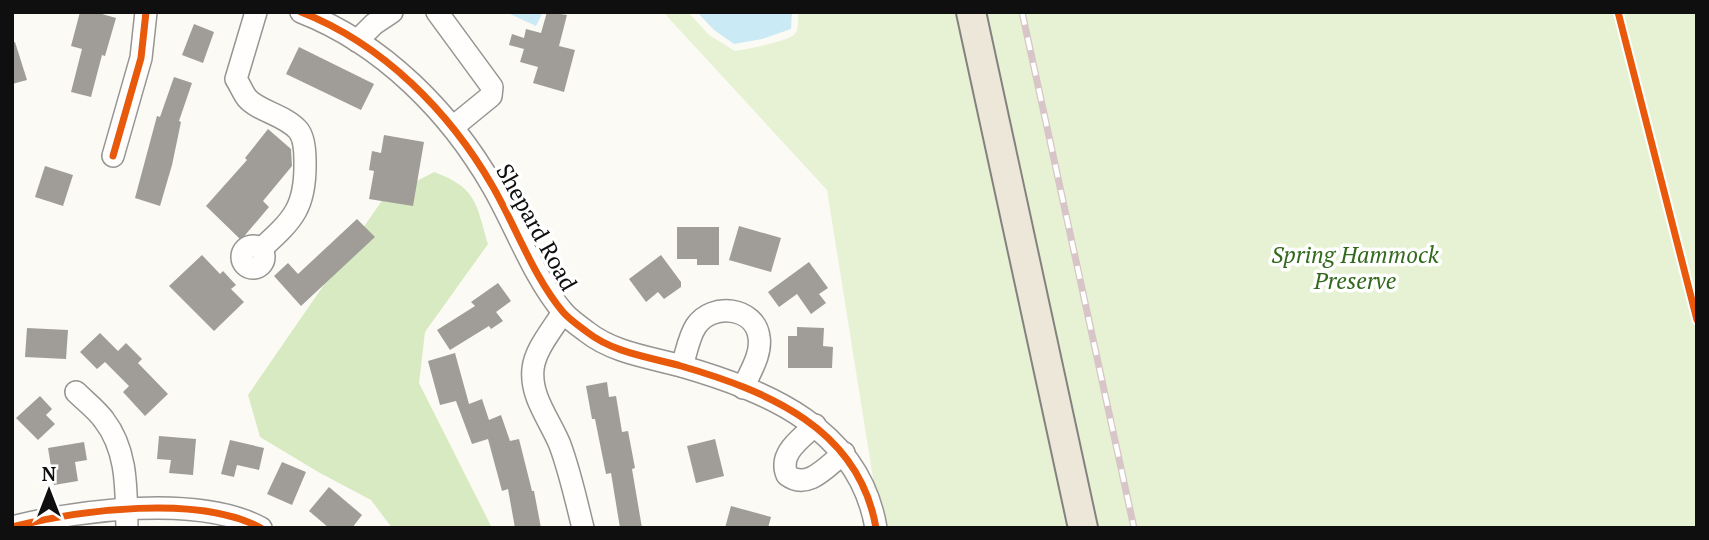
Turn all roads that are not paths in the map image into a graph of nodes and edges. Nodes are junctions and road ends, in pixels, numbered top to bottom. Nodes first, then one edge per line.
1 (146, 12) edge
2 (256, 12) edge
3 (301, 12) edge
4 (392, 12) edge
5 (437, 12) edge
6 (971, 12) edge
7 (357, 41) junction
8 (453, 127) junction
9 (113, 156) dead end
10 (261, 249) dead end
11 (563, 312) junction
12 (682, 366) junction
13 (743, 388) junction
14 (76, 392) dead end
15 (815, 425) junction
16 (844, 453) junction
17 (127, 519) edge
18 (12, 527) edge
19 (261, 528) edge
20 (583, 528) edge
21 (876, 528) edge
22 (1083, 528) edge

1 - 9 street
2 - 10 street
3 - 7 street, Shepard Road
4 - 7 street
5 - 8 street
6 - 22 main road
7 - 8 street, Shepard Road
8 - 11 street, Shepard Road
11 - 12 street, Shepard Road
11 - 20 street
12 - 13 street, Shepard Road
12 - 13 street
13 - 15 street, Shepard Road
14 - 17 street
15 - 16 street, Shepard Road
15 - 16 street
16 - 21 street, Shepard Road
17 - 18 street
17 - 19 street

